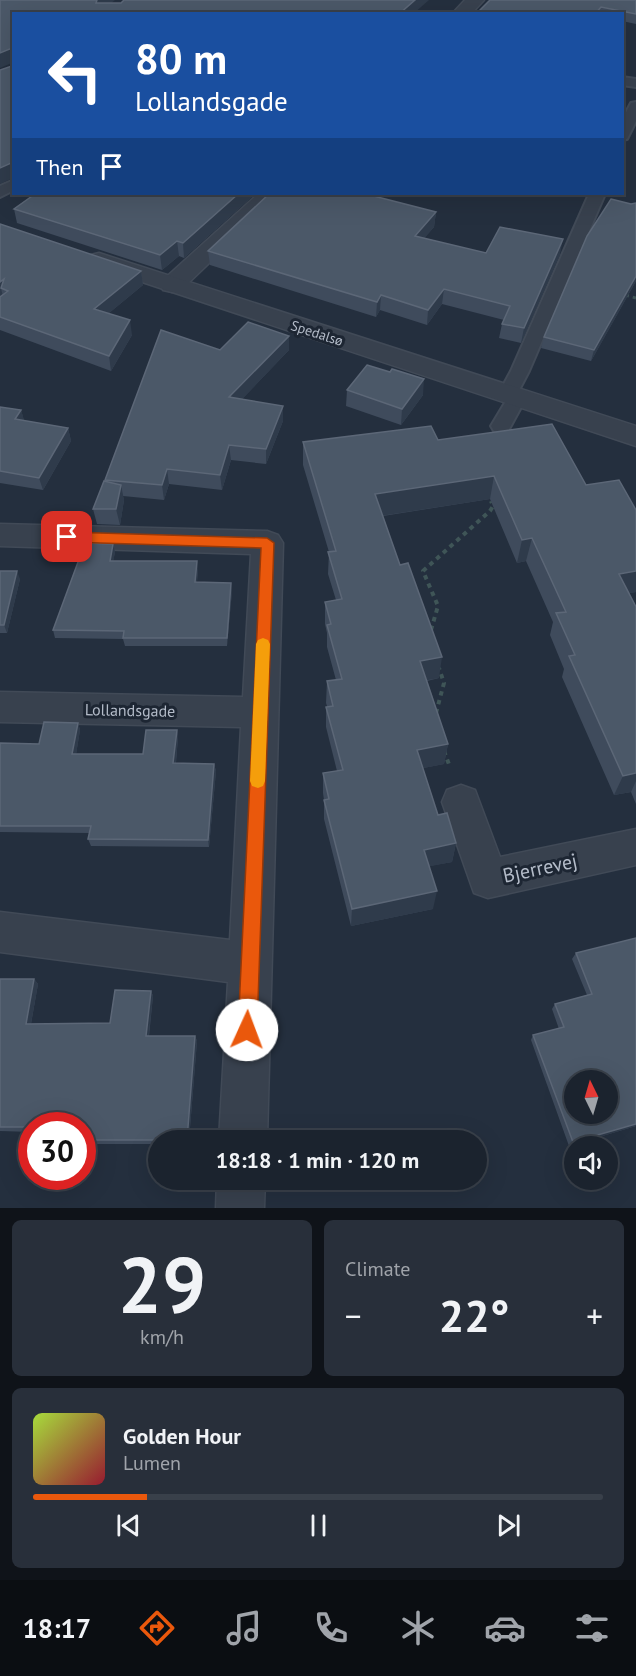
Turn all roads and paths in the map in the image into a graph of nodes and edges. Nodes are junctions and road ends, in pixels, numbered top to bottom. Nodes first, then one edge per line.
1 (475, 0) edge
2 (462, 12) edge
3 (636, 106) edge
4 (624, 132) edge
5 (269, 195) edge
6 (597, 195) edge
7 (75, 252) edge
8 (561, 277) junction
9 (172, 285) junction
10 (636, 298) edge
11 (512, 397) junction
12 (501, 426) dead end
13 (636, 436) edge
14 (488, 493) edge
15 (0, 535) edge
16 (428, 639) edge
17 (436, 661) edge
18 (0, 707) edge
19 (260, 712) junction
20 (434, 721) edge
21 (441, 741) edge
22 (461, 802) joint
23 (636, 847) edge
24 (0, 932) edge
25 (250, 964) junction
26 (243, 1130) edge
27 (241, 1190) edge
28 (240, 1208) edge

1 - 2 street
3 - 4 lane
5 - 9 street
6 - 8 lane
7 - 9 street, Spedalsø
8 - 10 path
8 - 11 lane
9 - 11 street, Spedalsø
11 - 12 lane
11 - 13 street, Spedalsø
14 - 16 path
15 - 19 street
17 - 20 path
18 - 19 street, Lollandsgade
19 - 25 street
21 - 22 path
22 - 23 street, Bjerrevej
24 - 25 street
25 - 26 street
27 - 28 street

